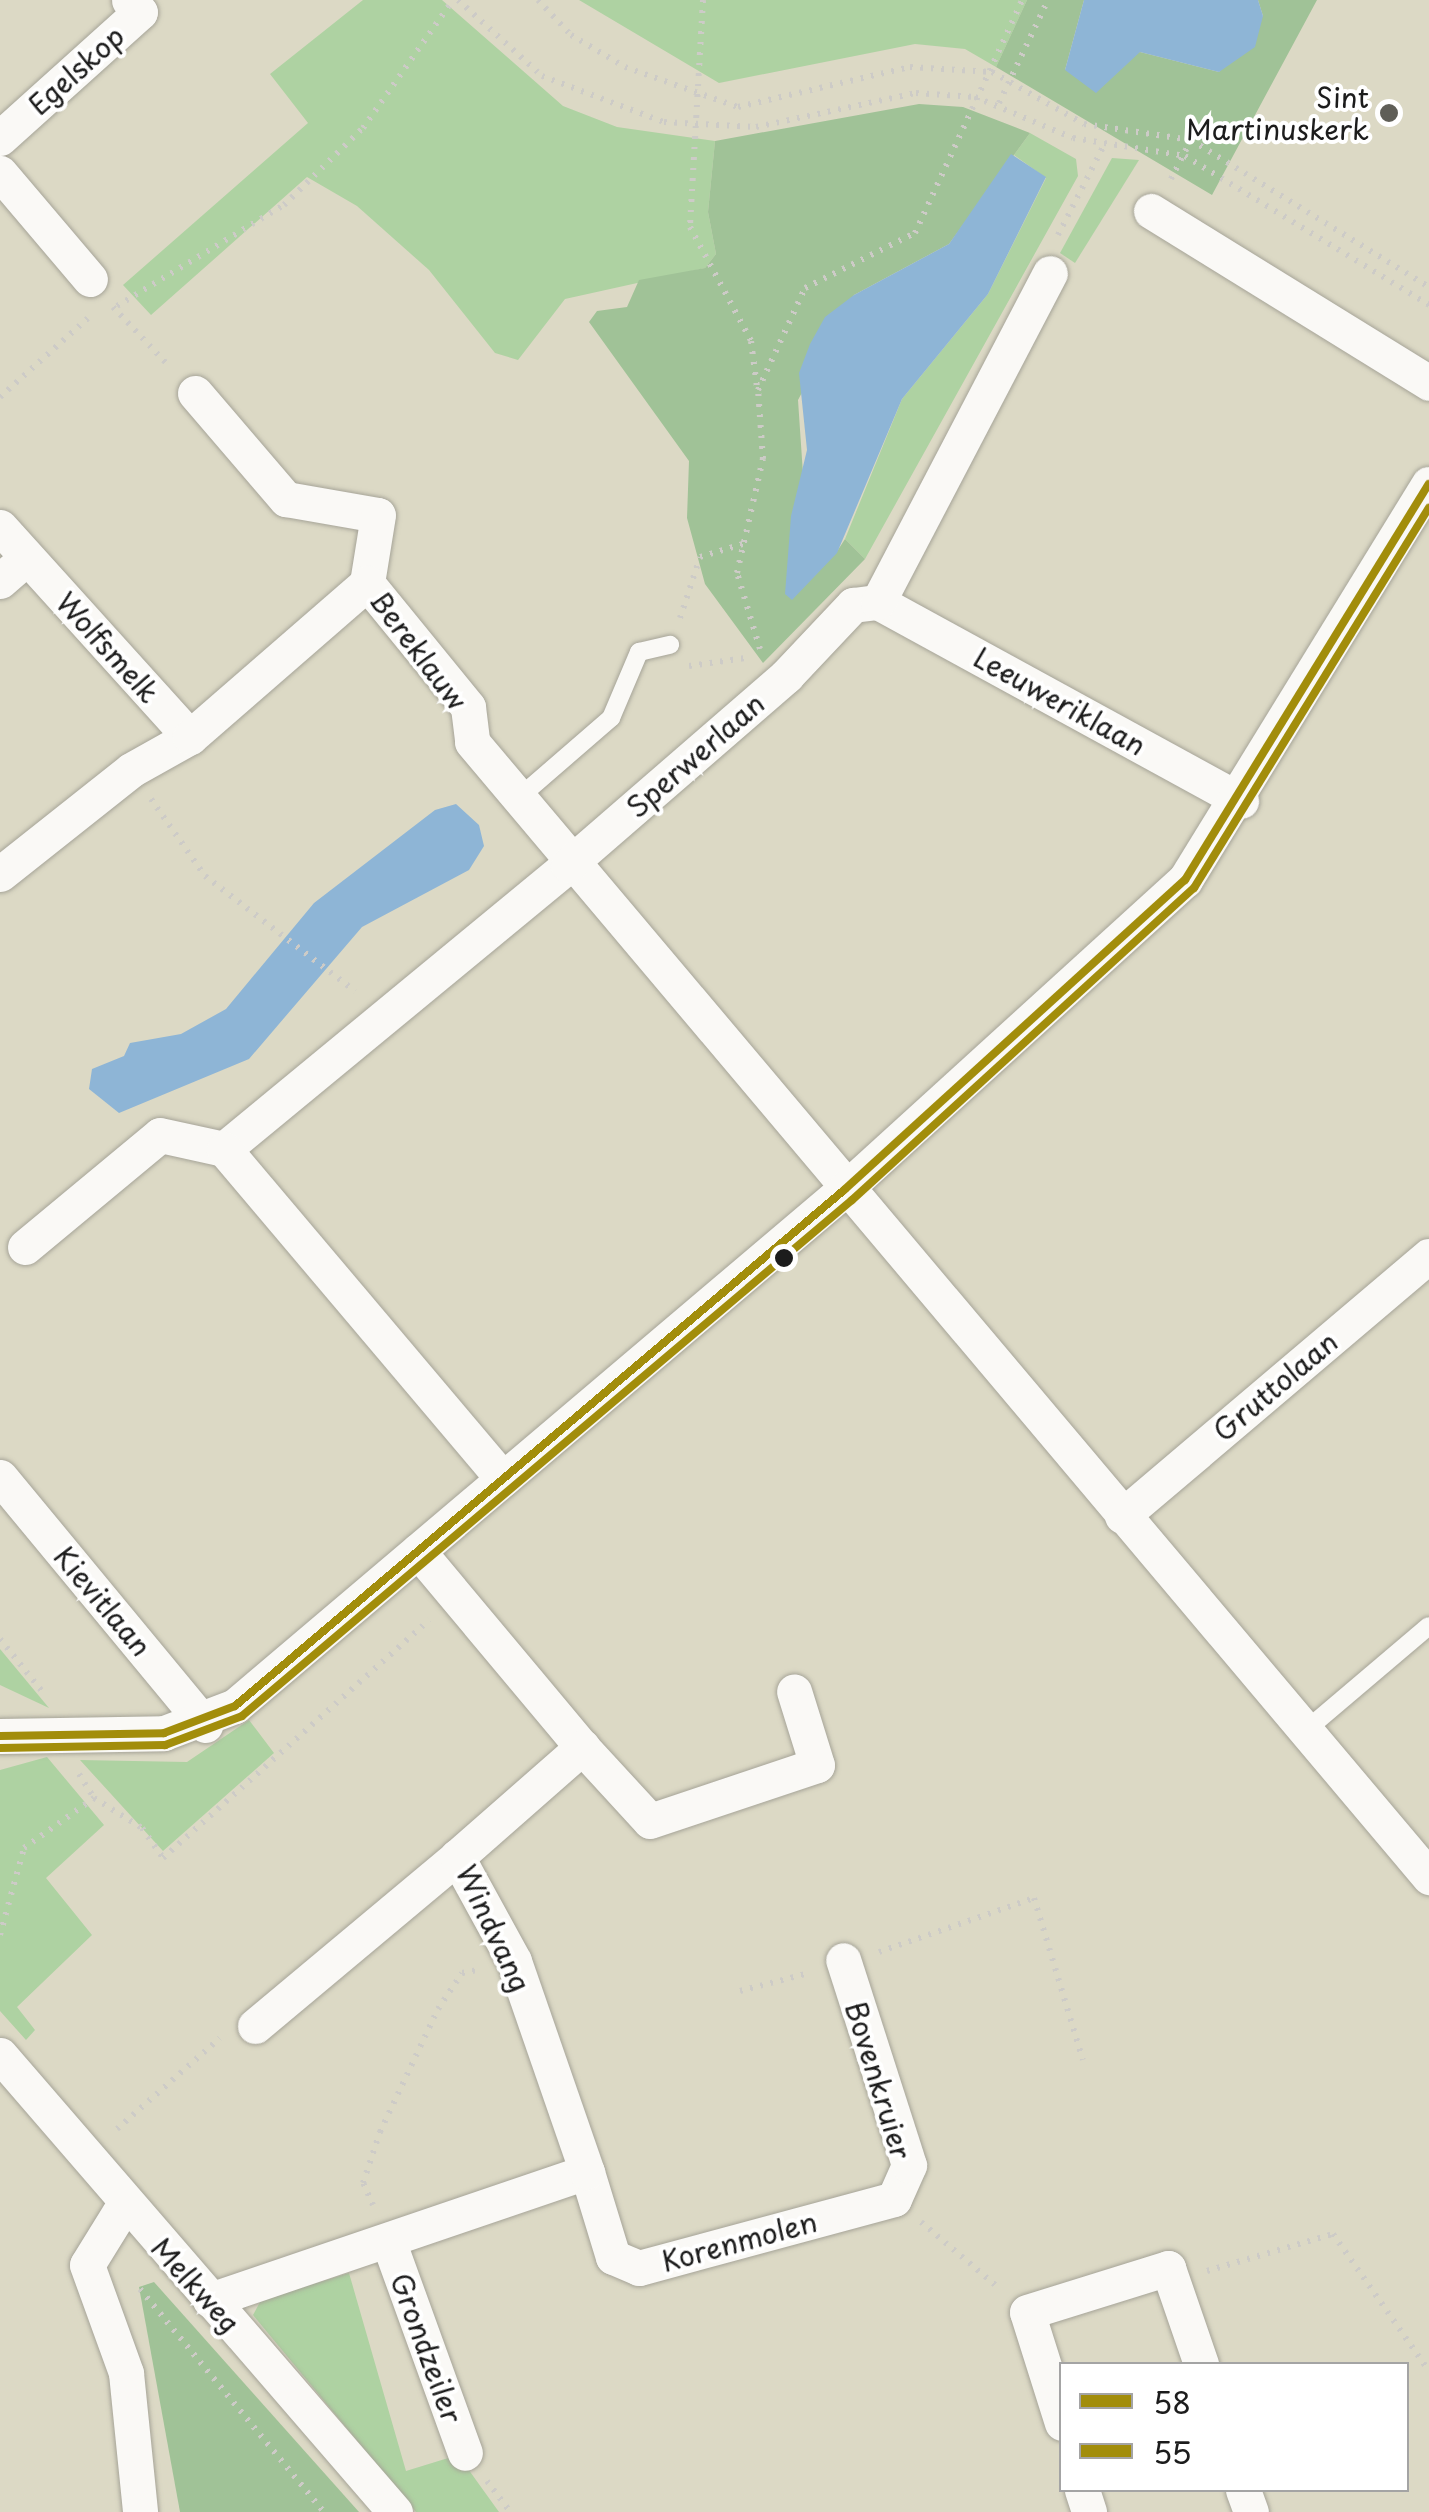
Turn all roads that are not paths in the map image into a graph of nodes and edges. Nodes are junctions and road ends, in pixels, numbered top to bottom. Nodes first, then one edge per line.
1 (130, 0) edge
2 (0, 138) edge
3 (0, 173) edge
4 (1151, 211) dead end
5 (1050, 274) road end
6 (102, 292) road end
7 (1429, 383) edge
8 (194, 393) road end
9 (1429, 484) edge
10 (0, 527) edge
11 (13, 569) edge
12 (367, 583) junction
13 (878, 602) junction
14 (670, 645) road end
15 (190, 736) junction
16 (522, 794) junction
17 (1241, 801) junction
18 (568, 865) junction
19 (0, 874) edge
20 (224, 1149) junction
21 (844, 1190) junction
22 (25, 1248) dead end
23 (1429, 1256) edge
24 (0, 1477) edge
25 (503, 1478) junction
26 (1122, 1516) junction
27 (418, 1550) junction
28 (1429, 1626) edge
29 (794, 1691) dead end
30 (205, 1725) junction
31 (1305, 1731) junction
32 (0, 1736) edge
33 (582, 1748) junction
34 (457, 1857) junction
35 (1429, 1877) edge
36 (844, 1962) road end
37 (255, 2026) road end
38 (0, 2055) edge
39 (586, 2172) junction
40 (894, 2199) joint
41 (124, 2205) junction
42 (389, 2243) junction
43 (210, 2300) junction
44 (1200, 2362) edge
45 (1059, 2413) edge
46 (465, 2453) dead end
47 (140, 2512) edge
48 (395, 2512) edge

1 - 2 street, Egelskop
3 - 6 street
4 - 7 street
5 - 13 street
8 - 12 street, Bereklauw
9 - 17 street
10 - 11 street, Wolfsmelk
11 - 15 street, Wolfsmelk
12 - 15 street
12 - 16 street, Bereklauw
13 - 17 street, Leeuweriklaan
13 - 18 street, Sperwerlaan
14 - 16 lane
15 - 19 street
16 - 18 street, Bereklauw
17 - 21 street
18 - 20 street, Sperwerlaan
18 - 21 street, Bereklauw
20 - 22 street
20 - 25 street
21 - 25 street
21 - 26 street, Bereklauw
23 - 26 street, Gruttolaan
24 - 30 street, Kievitlaan
25 - 27 street
26 - 31 street, Bereklauw
27 - 30 street
27 - 33 street
28 - 31 lane
29 - 33 street
30 - 32 street
31 - 35 street, Bereklauw
33 - 34 street, Windvang
34 - 37 street
34 - 39 street, Windvang
36 - 40 street, Bovenkruier
38 - 41 street, Melkweg
39 - 40 street, Korenmolen
39 - 42 street
41 - 43 street, Melkweg
41 - 47 street
42 - 43 street
42 - 46 street, Grondzeiler
43 - 48 street, Melkweg
44 - 45 street

